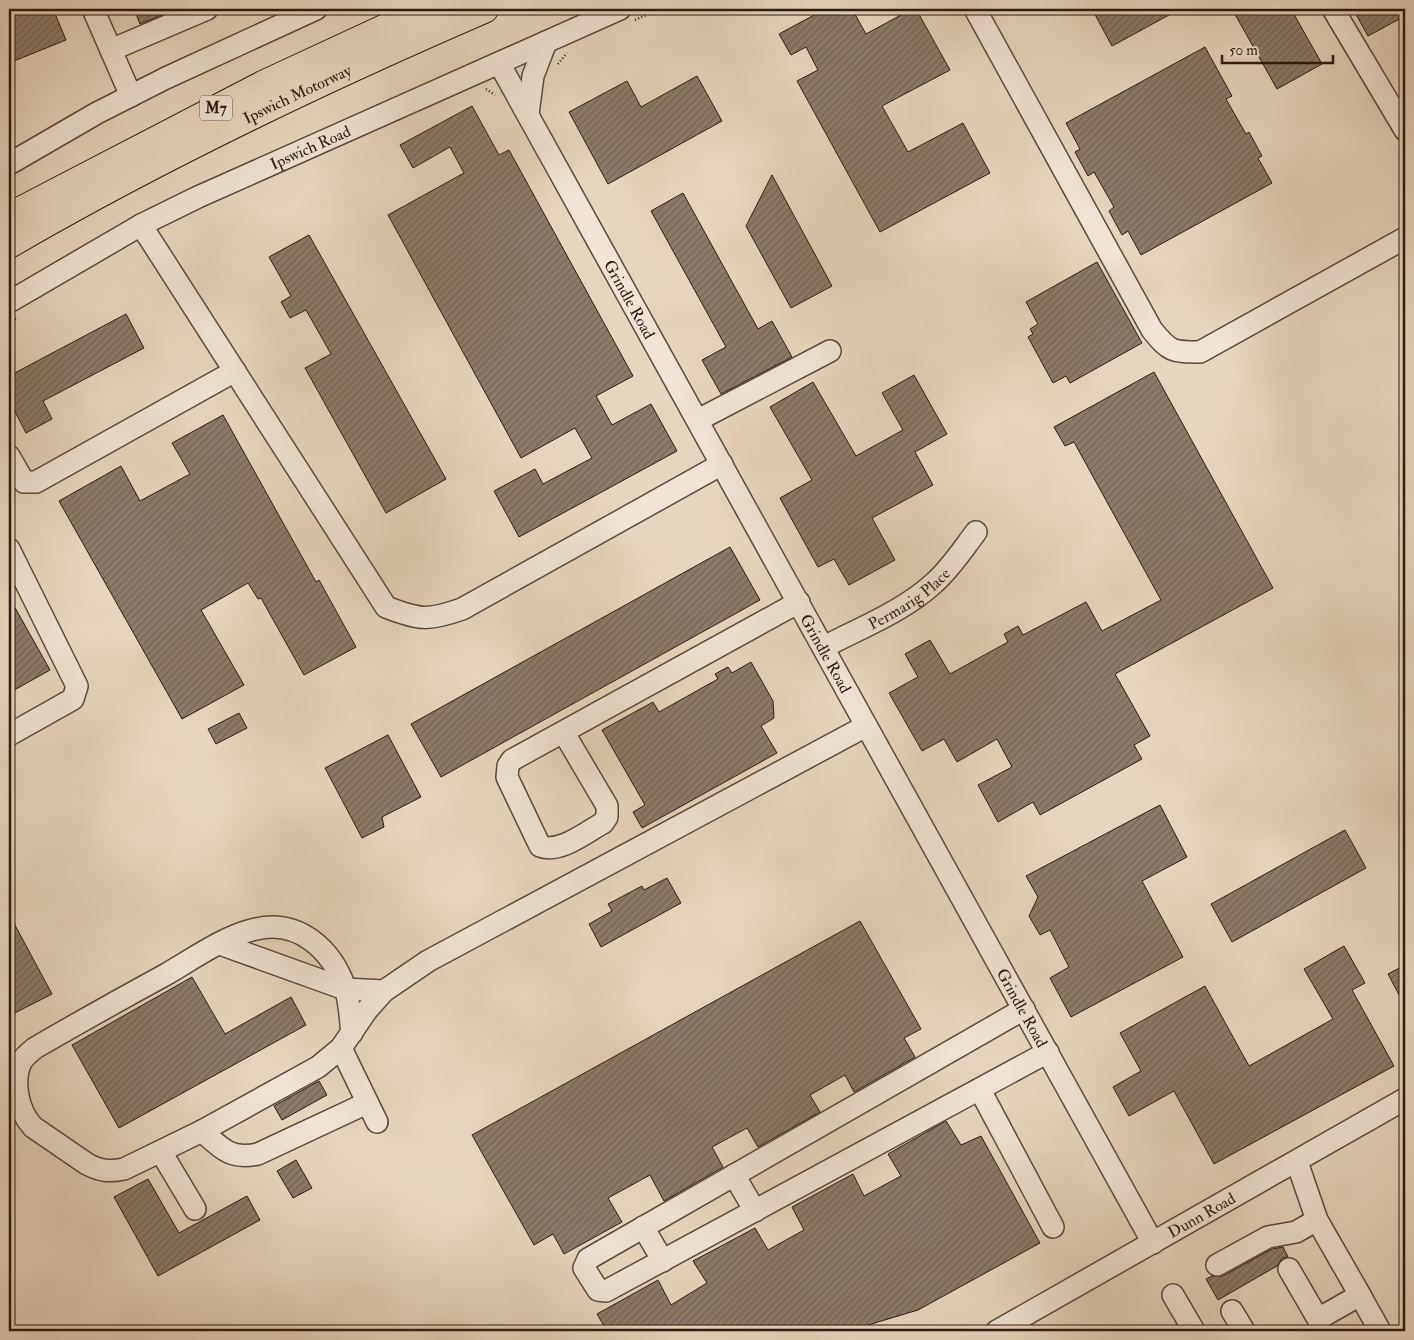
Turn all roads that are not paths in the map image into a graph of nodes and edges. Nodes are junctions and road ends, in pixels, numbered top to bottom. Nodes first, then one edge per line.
1 (93, 9) edge
2 (207, 9) edge
3 (316, 9) edge
4 (428, 9) edge
5 (484, 9) edge
6 (620, 9) edge
7 (976, 9) edge
8 (1333, 9) edge
9 (295, 13) edge
10 (546, 42) junction
11 (111, 50) junction
12 (499, 63) junction
13 (131, 96) junction
14 (528, 114) junction
15 (1405, 130) edge
16 (11, 157) edge
17 (66, 211) junction
18 (9, 217) edge
19 (141, 225) junction
20 (1405, 238) edge
21 (9, 244) edge
22 (9, 249) edge
23 (9, 302) edge
24 (830, 351) dead end
25 (235, 371) junction
26 (698, 420) junction
27 (9, 456) edge
28 (722, 464) junction
29 (976, 532) dead end
30 (9, 549) edge
31 (799, 602) junction
32 (824, 647) junction
33 (866, 726) junction
34 (564, 733) junction
35 (9, 735) edge
36 (220, 944) junction
37 (345, 989) junction
38 (384, 990) junction
39 (1024, 1008) junction
40 (346, 1040) junction
41 (1048, 1052) junction
42 (980, 1090) junction
43 (1405, 1099) edge
44 (367, 1103) junction
45 (376, 1122) dead end
46 (202, 1131) junction
47 (161, 1152) junction
48 (1297, 1162) junction
49 (734, 1175) junction
50 (195, 1209) dead end
51 (755, 1211) junction
52 (1317, 1220) junction
53 (644, 1227) junction
54 (1053, 1227) dead end
55 (1153, 1243) junction
56 (663, 1261) junction
57 (1217, 1265) dead end
58 (1289, 1268) dead end
59 (1173, 1295) dead end
60 (1360, 1295) junction
61 (1232, 1311) dead end
62 (1321, 1325) edge
63 (997, 1331) edge
64 (1194, 1331) edge
65 (1244, 1331) edge
66 (1380, 1331) edge

1 - 11 street
2 - 11 street
3 - 9 street
4 - 18 highway, Ipswich Motorway / M7
5 - 17 highway, Ipswich Motorway / M7
6 - 10 street, Ipswich Road
7 - 20 street
8 - 15 street
9 - 13 street
10 - 12 street, Ipswich Road
10 - 14 street
11 - 13 street
12 - 14 street, Grindle Road
12 - 19 street, Ipswich Road
13 - 16 street
14 - 26 street, Grindle Road
17 - 21 highway, Ipswich Motorway / M7
17 - 22 highway
19 - 23 street, Ipswich Road
19 - 25 street
24 - 26 street
25 - 27 street
25 - 28 street
26 - 28 street, Grindle Road
28 - 31 street, Grindle Road
29 - 32 street, Permarig Place
30 - 35 street
31 - 32 street, Grindle Road
31 - 34 street
32 - 33 street, Grindle Road
33 - 38 street
33 - 39 street, Grindle Road
34 - 34 street
36 - 37 street
36 - 37 street
36 - 47 street
37 - 38 street
37 - 40 street
38 - 40 street
39 - 41 street, Grindle Road
39 - 49 street
40 - 44 street
40 - 46 street
41 - 42 street
41 - 55 street, Grindle Road
42 - 51 street
42 - 54 street
43 - 48 street, Dunn Road
44 - 45 street
44 - 46 street
46 - 47 street
47 - 50 street
48 - 52 street
48 - 55 street, Dunn Road
49 - 51 street
49 - 53 street
51 - 56 street
52 - 57 street
52 - 60 street
53 - 56 street
53 - 56 street
55 - 63 street, Dunn Road
58 - 62 street
59 - 64 street
60 - 62 street
60 - 66 street
61 - 65 street

